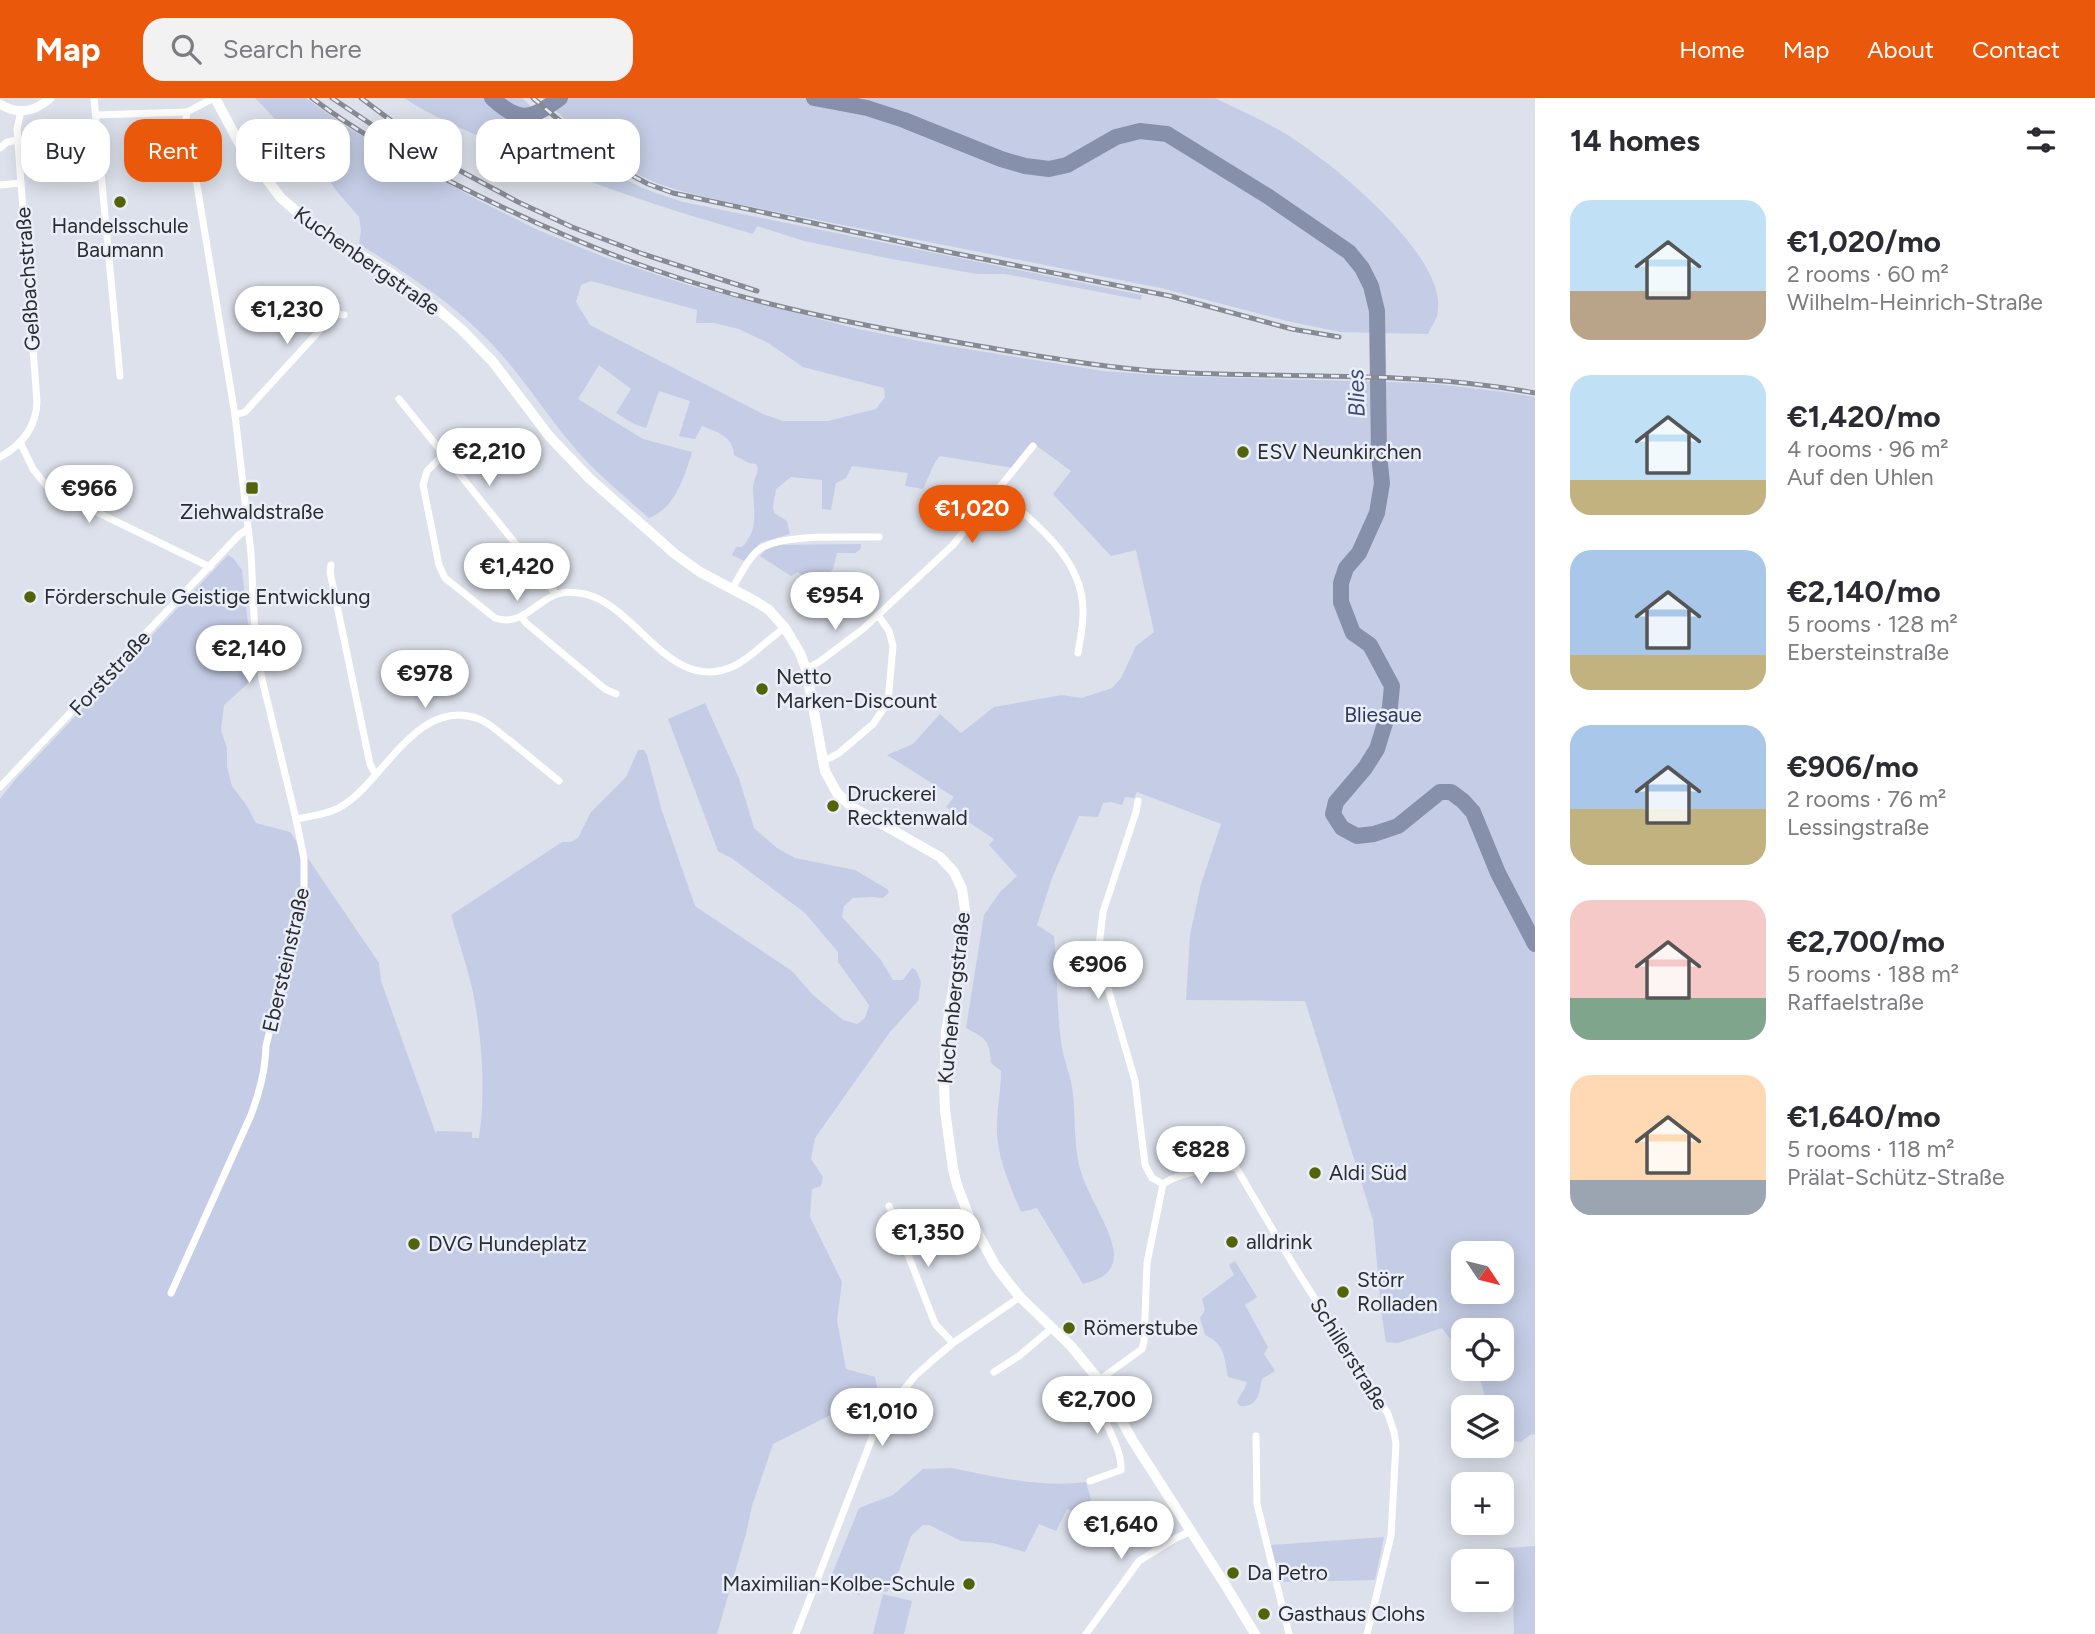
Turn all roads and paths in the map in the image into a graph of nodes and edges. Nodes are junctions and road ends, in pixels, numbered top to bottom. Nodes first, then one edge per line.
1 (50, 98) edge
2 (94, 98) edge
3 (215, 98) edge
4 (0, 104) edge
5 (20, 111) junction
6 (187, 112) junction
7 (96, 115) junction
8 (18, 140) junction
9 (0, 148) edge
10 (21, 183) junction
11 (0, 186) edge
12 (344, 316) dead end
13 (120, 376) dead end
14 (399, 399) dead end
15 (235, 415) junction
16 (20, 442) junction
17 (1033, 446) dead end
18 (443, 455) junction
19 (0, 457) edge
20 (998, 491) junction
21 (248, 529) junction
22 (879, 537) dead end
23 (331, 565) dead end
24 (209, 567) junction
25 (732, 589) junction
26 (556, 594) junction
27 (878, 615) junction
28 (522, 617) junction
29 (785, 628) junction
30 (1078, 653) dead end
31 (806, 669) junction
32 (617, 694) dead end
33 (821, 759) junction
34 (375, 774) junction
35 (559, 780) dead end
36 (0, 787) edge
37 (1138, 801) dead end
38 (296, 819) junction
39 (1163, 1184) junction
40 (888, 1206) dead end
41 (172, 1293) dead end
42 (1020, 1297) junction
43 (1052, 1328) junction
44 (953, 1343) junction
45 (994, 1372) dead end
46 (1099, 1380) junction
47 (1115, 1410) junction
48 (1256, 1436) dead end
49 (1090, 1481) dead end
50 (1192, 1531) junction
51 (796, 1634) edge
52 (1086, 1634) edge
53 (1255, 1634) edge
54 (1289, 1634) edge
55 (1367, 1634) edge

1 - 5 street
2 - 7 street
3 - 6 street
3 - 25 main road, Kuchenbergstraße
4 - 5 street
5 - 8 street, Geßbachstraße
6 - 7 street
6 - 15 street
7 - 13 street
8 - 9 street
8 - 10 street, Geßbachstraße
10 - 11 street
10 - 16 street, Geßbachstraße
12 - 15 street
14 - 18 street
15 - 21 street
16 - 19 street, Geßbachstraße
16 - 24 street
17 - 20 street
18 - 26 street
18 - 28 street
20 - 27 street
20 - 30 street
21 - 24 street, Forststraße
21 - 38 street, Ebersteinstraße
22 - 25 street
23 - 34 street
24 - 36 street, Forststraße
25 - 29 main road, Kuchenbergstraße
26 - 28 street
26 - 29 street
27 - 31 street
27 - 33 street
28 - 32 street
29 - 31 main road, Kuchenbergstraße
31 - 33 main road, Kuchenbergstraße
33 - 42 main road, Kuchenbergstraße
34 - 35 street
34 - 38 street
37 - 39 street
38 - 41 street, Ebersteinstraße
39 - 46 street
39 - 55 street, Schillerstraße
40 - 44 street
42 - 43 main road, Kuchenbergstraße
42 - 44 street
43 - 45 street
43 - 46 main road, Kuchenbergstraße
44 - 51 street
46 - 47 main road, Kuchenbergstraße
47 - 49 street
47 - 50 main road, Kuchenbergstraße
48 - 54 street
50 - 52 street
50 - 53 main road, Kuchenbergstraße

